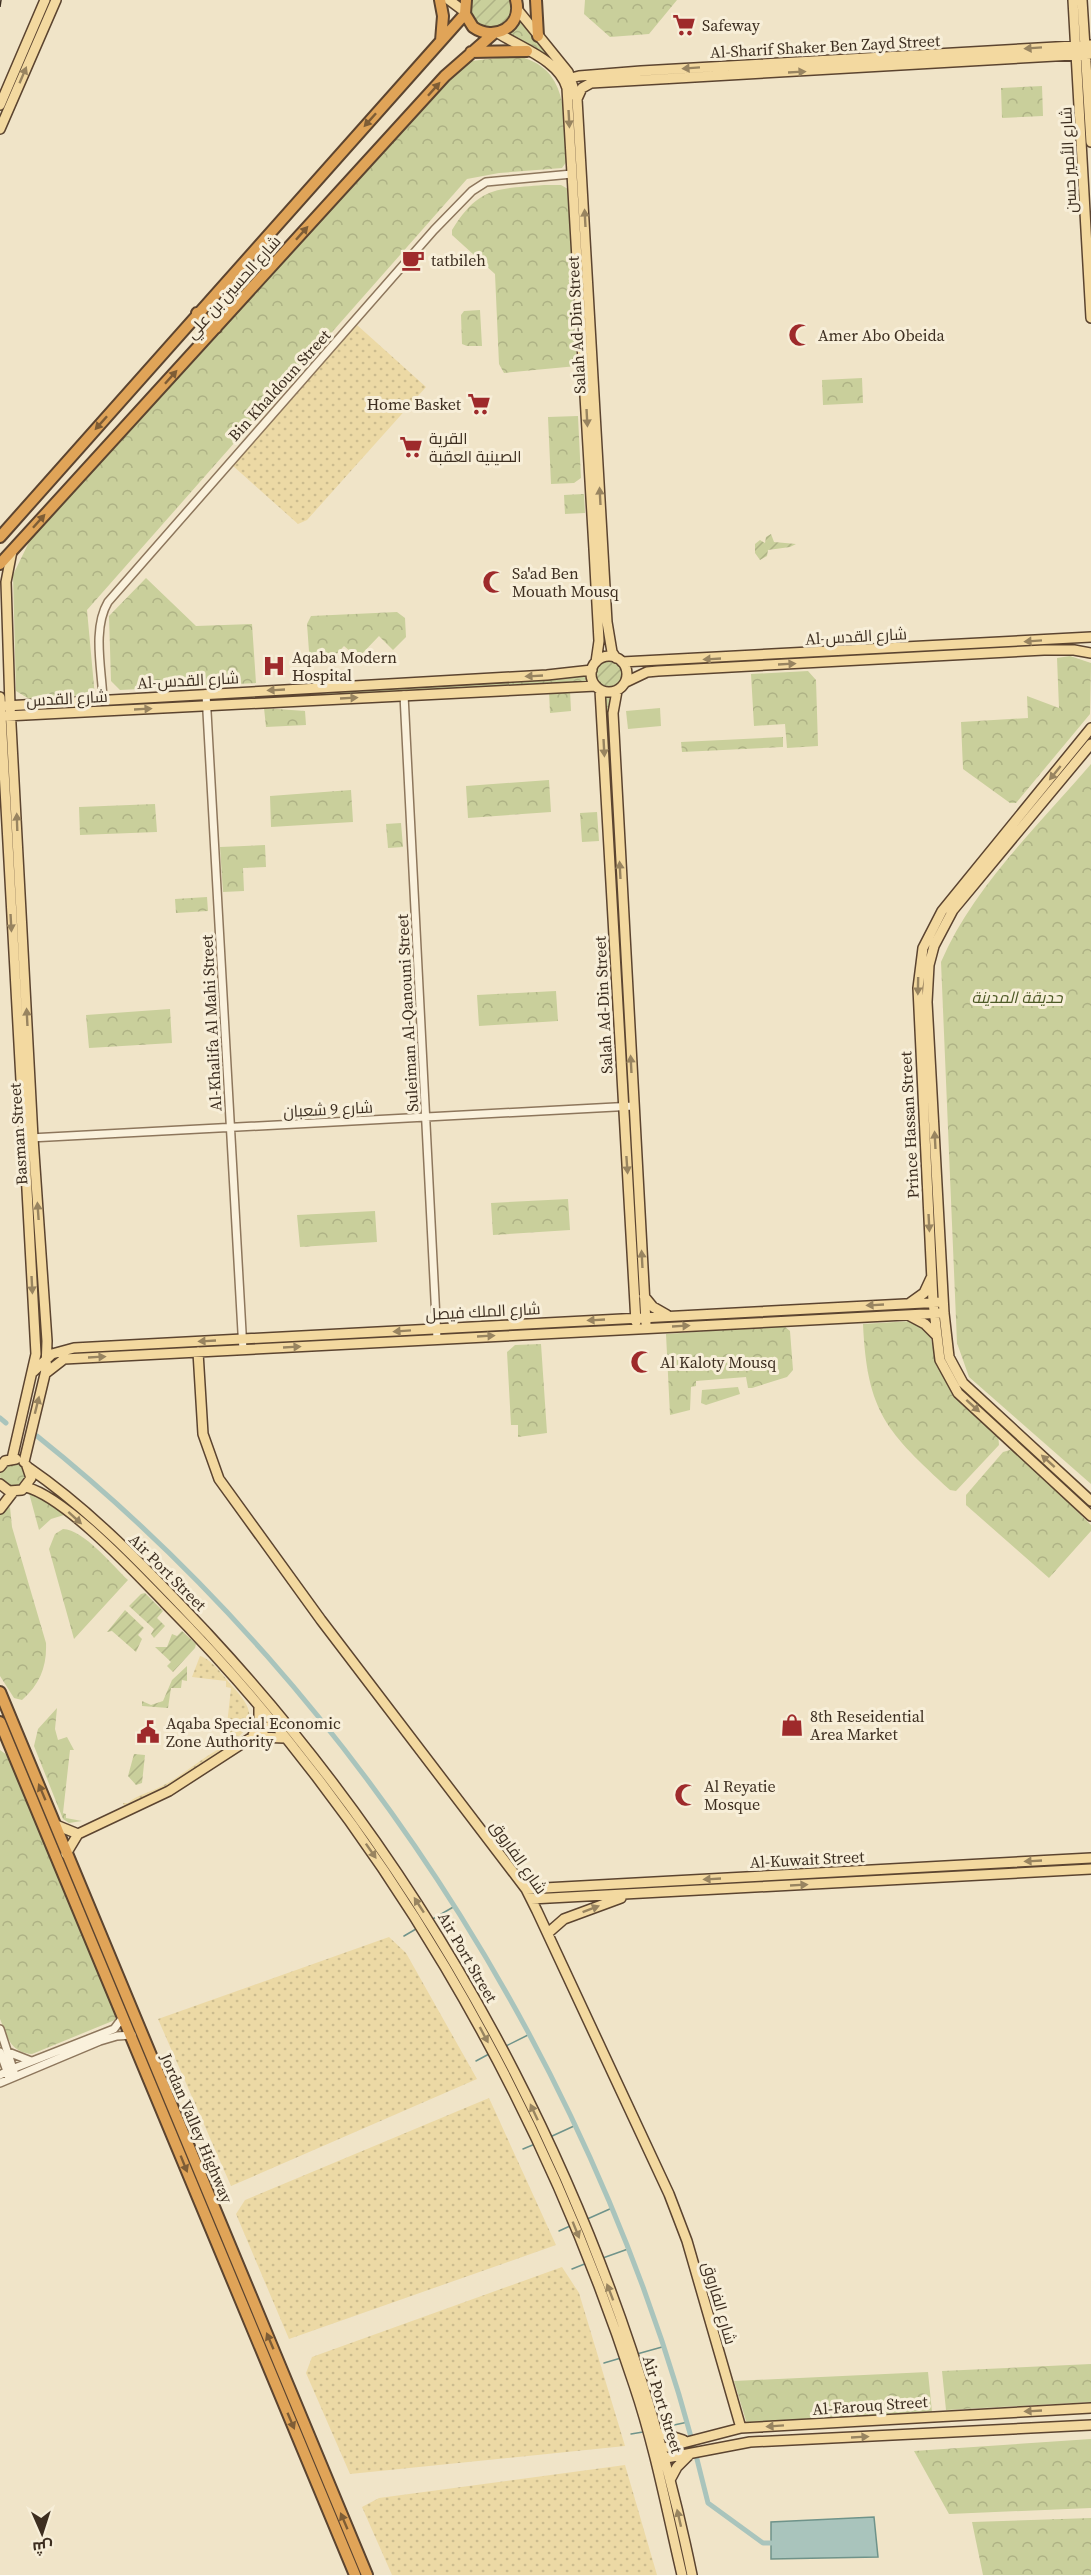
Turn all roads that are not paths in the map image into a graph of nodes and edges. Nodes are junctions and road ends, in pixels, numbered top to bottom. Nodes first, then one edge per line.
1 (45, 0) edge
2 (56, 0) edge
3 (440, 0) edge
4 (449, 0) edge
5 (466, 0) edge
6 (536, 0) edge
7 (1073, 0) edge
8 (1082, 0) edge
9 (518, 3) edge
10 (465, 13) junction
11 (1079, 29) junction
12 (495, 34) junction
13 (538, 36) junction
14 (441, 40) junction
15 (1056, 47) junction
16 (1085, 49) edge
17 (527, 51) junction
18 (471, 52) junction
19 (1055, 58) junction
20 (932, 60) junction
21 (562, 65) junction
22 (760, 69) junction
23 (1085, 70) edge
24 (611, 73) junction
25 (571, 78) junction
26 (567, 88) junction
27 (577, 99) junction
28 (0, 105) edge
29 (0, 129) edge
30 (1091, 142) edge
31 (572, 174) junction
32 (1089, 226) edge
33 (583, 272) junction
34 (197, 313) junction
35 (1091, 318) edge
36 (216, 328) junction
37 (0, 537) edge
38 (13, 550) junction
39 (599, 561) junction
40 (0, 564) edge
41 (1091, 637) edge
42 (935, 652) junction
43 (1091, 653) edge
44 (619, 660) junction
45 (752, 661) junction
46 (594, 666) junction
47 (626, 682) junction
48 (9, 686) junction
49 (598, 688) junction
50 (617, 691) junction
51 (206, 694) junction
52 (404, 695) junction
53 (0, 697) edge
54 (103, 700) junction
55 (34, 704) junction
56 (207, 705) junction
57 (5, 706) edge
58 (25, 715) junction
59 (6, 717) edge
60 (1091, 728) edge
61 (11, 729) junction
62 (1091, 744) edge
63 (623, 1106) junction
64 (634, 1106) junction
65 (426, 1117) junction
66 (231, 1128) junction
67 (28, 1138) junction
68 (932, 1276) junction
69 (644, 1296) junction
70 (938, 1302) junction
71 (910, 1304) junction
72 (939, 1313) junction
73 (908, 1315) junction
74 (672, 1316) junction
75 (640, 1318) junction
76 (641, 1328) junction
77 (437, 1334) junction
78 (936, 1335) junction
79 (242, 1339) junction
80 (74, 1348) junction
81 (243, 1350) junction
82 (198, 1352) junction
83 (47, 1357) junction
84 (75, 1359) junction
85 (33, 1372) junction
86 (45, 1375) junction
87 (12, 1459) junction
88 (26, 1465) junction
89 (0, 1467) edge
90 (0, 1484) edge
91 (26, 1487) junction
92 (13, 1492) junction
93 (1091, 1501) edge
94 (0, 1509) edge
95 (1091, 1516) edge
96 (0, 1692) edge
97 (259, 1707) junction
98 (281, 1718) junction
99 (4, 1723) edge
100 (273, 1725) junction
101 (251, 1738) junction
102 (285, 1738) junction
103 (0, 1743) edge
104 (13, 1751) junction
105 (56, 1825) junction
106 (78, 1833) junction
107 (66, 1854) junction
108 (1091, 1858) edge
109 (907, 1868) junction
110 (1091, 1869) edge
111 (909, 1879) junction
112 (525, 1889) junction
113 (639, 1893) junction
114 (531, 1899) junction
115 (548, 1933) junction
116 (116, 1987) junction
117 (123, 2016) junction
118 (0, 2029) edge
119 (132, 2035) junction
120 (3, 2057) edge
121 (31, 2061) junction
122 (9, 2074) edge
123 (0, 2083) edge
124 (1091, 2408) edge
125 (1091, 2426) edge
126 (741, 2428) junction
127 (658, 2432) junction
128 (685, 2440) junction
129 (657, 2450) junction
130 (692, 2453) junction
131 (660, 2460) junction
132 (670, 2480) junction
133 (355, 2575) edge
134 (367, 2575) edge
135 (682, 2575) edge
136 (692, 2575) edge

1 - 28 main road
29 -> 2 main road
3 - 14 highway
4 - 10 main road
5 - 10 highway
6 - 13 highway
7 - 11 main road, شارع الأمير حسن
8 - 11 main road, شارع الأمير حسن
9 - 12 highway, شارع الحسين بن علي
9 - 13 main road, Salah Ad-Din Street
10 - 12 highway
10 - 14 highway, شارع الحسين بن علي
11 - 15 main road
11 - 16 main road, شارع الأمير حسن
12 - 17 main road
12 - 18 highway, شارع الحسين بن علي
13 - 21 main road, Salah Ad-Din Street
14 -> 34 highway, شارع الحسين بن علي
15 - 16 main road, Al-Sharif Shaker Ben Zayd Street
15 -> 20 main road, Al-Sharif Shaker Ben Zayd Street
16 - 19 main road, Al-Sharif Shaker Ben Zayd Street
16 - 23 main road, شارع الأمير حسن
17 - 18 highway
17 - 26 main road
36 -> 18 highway, شارع الحسين بن علي
19 - 20 main road, Al-Sharif Shaker Ben Zayd Street
19 - 23 main road
20 - 22 main road, Al-Sharif Shaker Ben Zayd Street
21 - 24 main road
21 - 25 main road, Salah Ad-Din Street
22 -> 24 main road, Al-Sharif Shaker Ben Zayd Street
22 - 27 main road, Al-Sharif Shaker Ben Zayd Street
23 - 30 main road, شارع الأمير حسن
23 - 32 main road, شارع الأمير حسن
24 - 25 main road, Al-Sharif Shaker Ben Zayd Street
25 - 26 main road
25 - 27 main road, Salah Ad-Din Street
26 -> 31 main road, Salah Ad-Din Street
33 -> 27 main road, Salah Ad-Din Street
31 - 33 main road, Salah Ad-Din Street
31 - 54 street, Bin Khaldoun Street
32 - 35 main road, شارع الأمير حسن
33 - 39 main road, Salah Ad-Din Street
34 - 36 highway
34 -> 37 highway, شارع الحسين بن علي
38 -> 36 highway, شارع الحسين بن علي
38 - 40 highway, شارع الحسين بن علي
38 - 48 main road, Basman Street
39 - 44 main road, Salah Ad-Din Street
39 - 46 main road, Salah Ad-Din Street
41 -> 42 main road, Al-شارع القدس
42 - 43 main road, Al-شارع القدس
42 - 45 main road, Al-شارع القدس
45 -> 44 main road, Al-شارع القدس
44 - 46 main road
44 - 47 main road
45 - 47 main road, Al-شارع القدس
46 - 49 main road
46 -> 51 main road, Al-شارع القدس
47 - 50 main road
48 - 55 main road
48 - 57 main road, Basman Street
49 - 50 main road
49 - 52 main road, Al-شارع القدس
49 -> 63 main road, Salah Ad-Din Street
64 -> 50 main road, Salah Ad-Din Street
51 - 54 main road, Al-شارع القدس
51 - 56 street, Al-Khalifa Al Mahi Street
56 -> 52 main road, Al-شارع القدس
52 - 65 street, Suleiman Al-Qanouni Street
53 - 57 main road, Basman Street
54 - 55 main road, Al-شارع القدس
55 - 57 main road, Al-شارع القدس
58 -> 56 main road, شارع القدس
56 - 66 street, Al-Khalifa Al Mahi Street
57 - 59 main road, Basman Street
58 - 59 main road, شارع القدس
58 - 61 main road
59 - 61 main road, Basman Street
59 -> 67 main road, Basman Street
60 -> 68 main road, Prince Hassan Street
67 -> 61 main road, Basman Street
70 -> 62 main road, Prince Hassan Street
63 - 64 street, شارع 9 شعبان
63 - 65 street, شارع 9 شعبان
63 -> 75 main road, Salah Ad-Din Street
69 -> 64 main road, Salah Ad-Din Street
65 - 66 street, شارع 9 شعبان
65 - 77 street, Suleiman Al-Qanouni Street
66 - 67 street, شارع 9 شعبان
66 - 79 street, Al-Khalifa Al Mahi Street
83 -> 67 main road, Basman Street
67 -> 85 main road, Basman Street
68 - 70 main road, Prince Hassan Street
68 - 71 main road
69 - 74 main road
69 - 75 main road, Salah Ad-Din Street
70 - 71 main road, شارع الملك فيصل
70 - 72 main road, Prince Hassan Street
71 -> 74 main road, شارع الملك فيصل
72 - 73 main road, شارع الملك فيصل
72 - 78 main road, Prince Hassan Street
93 -> 72 main road, Prince Hassan Street
76 -> 73 main road, شارع الملك فيصل
73 - 78 main road
74 - 75 main road, شارع الملك فيصل
75 - 76 main road
75 -> 77 main road, شارع الملك فيصل
77 -> 76 main road, شارع الملك فيصل
77 -> 79 main road, شارع الملك فيصل
81 -> 77 main road, شارع الملك فيصل
78 -> 95 main road, Prince Hassan Street
79 -> 80 main road, شارع الملك فيصل
79 - 81 street, Al-Khalifa Al Mahi Street
80 - 83 main road, شارع الملك فيصل
80 - 84 main road
81 - 82 main road, شارع الملك فيصل
84 -> 82 main road, شارع الملك فيصل
82 - 112 main road, شارع الفاروق
83 - 85 main road, شارع الملك فيصل
83 - 86 main road, Basman Street
84 - 86 main road, شارع الملك فيصل
85 - 87 main road, Basman Street
88 -> 86 main road, Basman Street
87 - 88 main road
87 - 89 main road
88 - 91 main road, Basman Street
88 - 98 main road, Air Port Street
90 - 92 main road
91 - 92 main road
91 -> 97 main road, Air Port Street
92 - 94 main road
96 - 99 highway, Jordan Valley Highway
97 - 100 main road, Air Port Street
97 - 101 main road
98 - 100 main road
127 -> 98 main road, Air Port Street
99 - 104 highway, Jordan Valley Highway
105 -> 99 highway, Jordan Valley Highway
100 - 101 main road
100 - 102 main road, Air Port Street
101 - 102 main road
101 - 106 main road
102 -> 129 main road, Air Port Street
103 - 104 street
104 - 116 highway, Jordan Valley Highway
105 - 106 main road
105 - 107 highway, Jordan Valley Highway
106 - 107 main road
107 - 116 highway, Jordan Valley Highway
108 -> 109 main road, Al-Kuwait Street
109 - 111 main road
109 -> 112 main road, Al-Kuwait Street
110 - 111 main road, Al-Kuwait Street
113 -> 111 main road, Al-Kuwait Street
112 - 114 main road, شارع الفاروق
113 - 114 main road, Al-Kuwait Street
115 -> 113 main road
114 - 115 main road, شارع الفاروق
115 - 126 main road, شارع الفاروق
116 - 117 highway, Jordan Valley Highway
134 -> 116 highway, Jordan Valley Highway
117 - 119 highway, Jordan Valley Highway
117 - 121 street
118 - 120 street
119 - 122 street
119 -> 133 highway, Jordan Valley Highway
120 - 121 street
120 - 122 street
121 - 122 street
122 - 123 street
124 -> 126 main road, Al-Farouq Street
130 -> 125 main road, Al-Farouq Street
126 - 128 main road, Al-Farouq Street
127 - 128 main road
127 - 129 main road, Air Port Street
128 - 129 main road, Al-Farouq Street
129 - 131 main road, Air Port Street
130 - 131 main road, Al-Farouq Street
130 - 132 main road
131 - 132 main road, Air Port Street
131 - 135 main road, Air Port Street
136 -> 132 main road, Air Port Street

